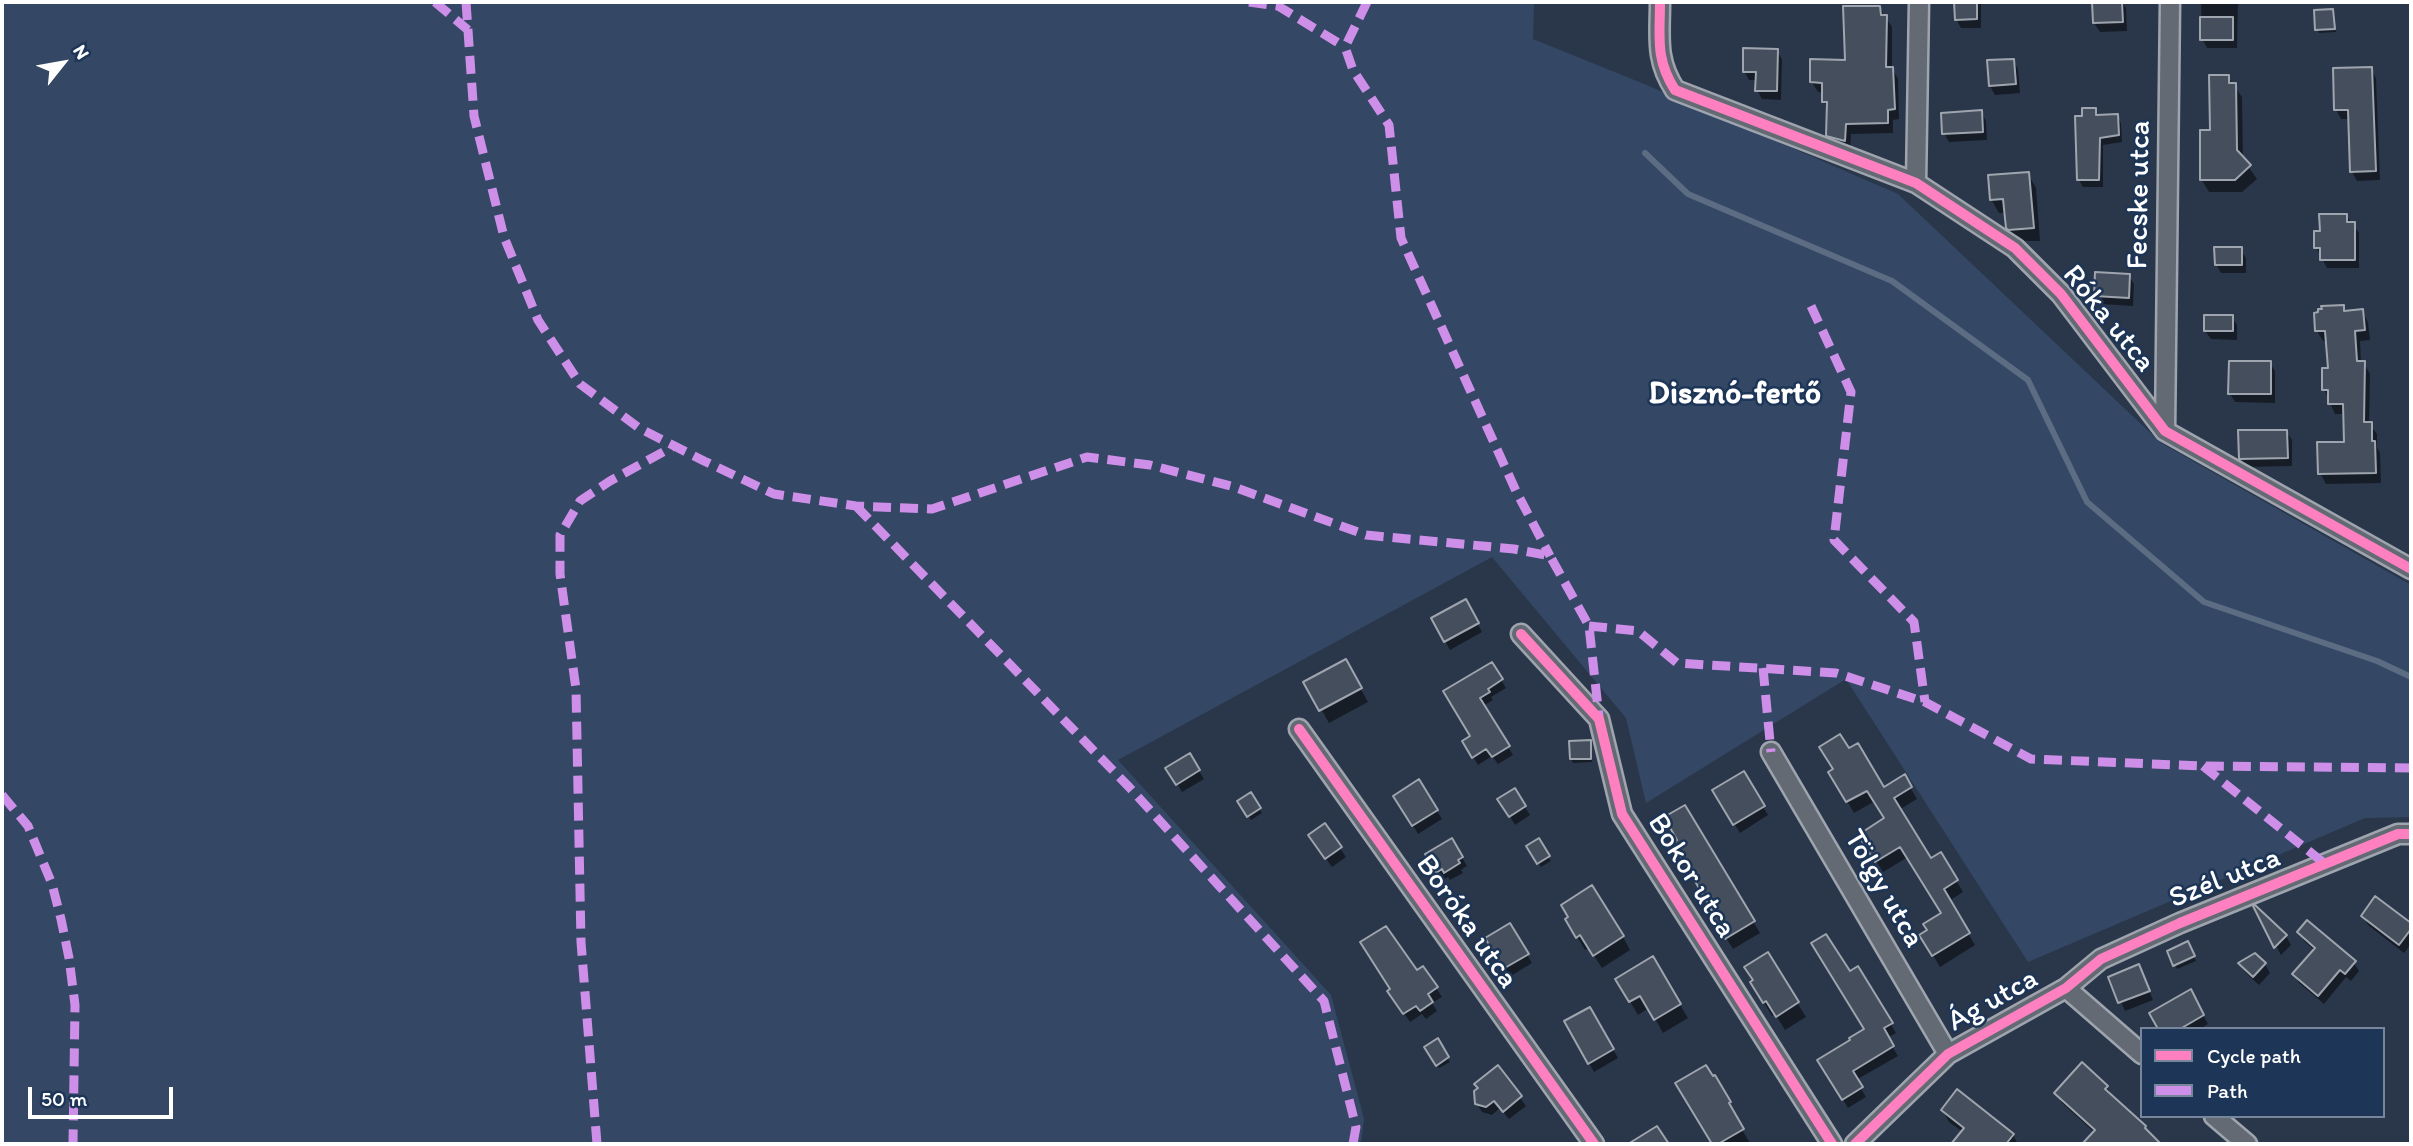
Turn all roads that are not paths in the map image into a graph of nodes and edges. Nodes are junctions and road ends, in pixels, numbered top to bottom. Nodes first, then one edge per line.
1 (1660, 2) edge
2 (1919, 2) edge
3 (2170, 2) edge
4 (1916, 183) junction
5 (2165, 431) junction
6 (2411, 569) edge
7 (1521, 634) dead end
8 (1299, 729) dead end
9 (1770, 752) dead end
10 (2411, 834) edge
11 (2066, 988) junction
12 (2140, 1052) edge
13 (1948, 1054) junction
14 (2216, 1118) edge
15 (1594, 1144) edge
16 (1832, 1144) edge
17 (1855, 1144) edge
18 (2247, 1144) edge

1 - 4 street, Róka utca
2 - 4 street
3 - 5 street, Fecske utca
4 - 5 street, Róka utca
5 - 6 street, Róka utca
7 - 16 street, Bokor utca
8 - 15 street, Boróka utca
9 - 13 street, Tölgy utca
10 - 11 street, Szél utca
11 - 12 street
11 - 13 street, Ág utca
13 - 17 street, Ág utca
14 - 18 street

